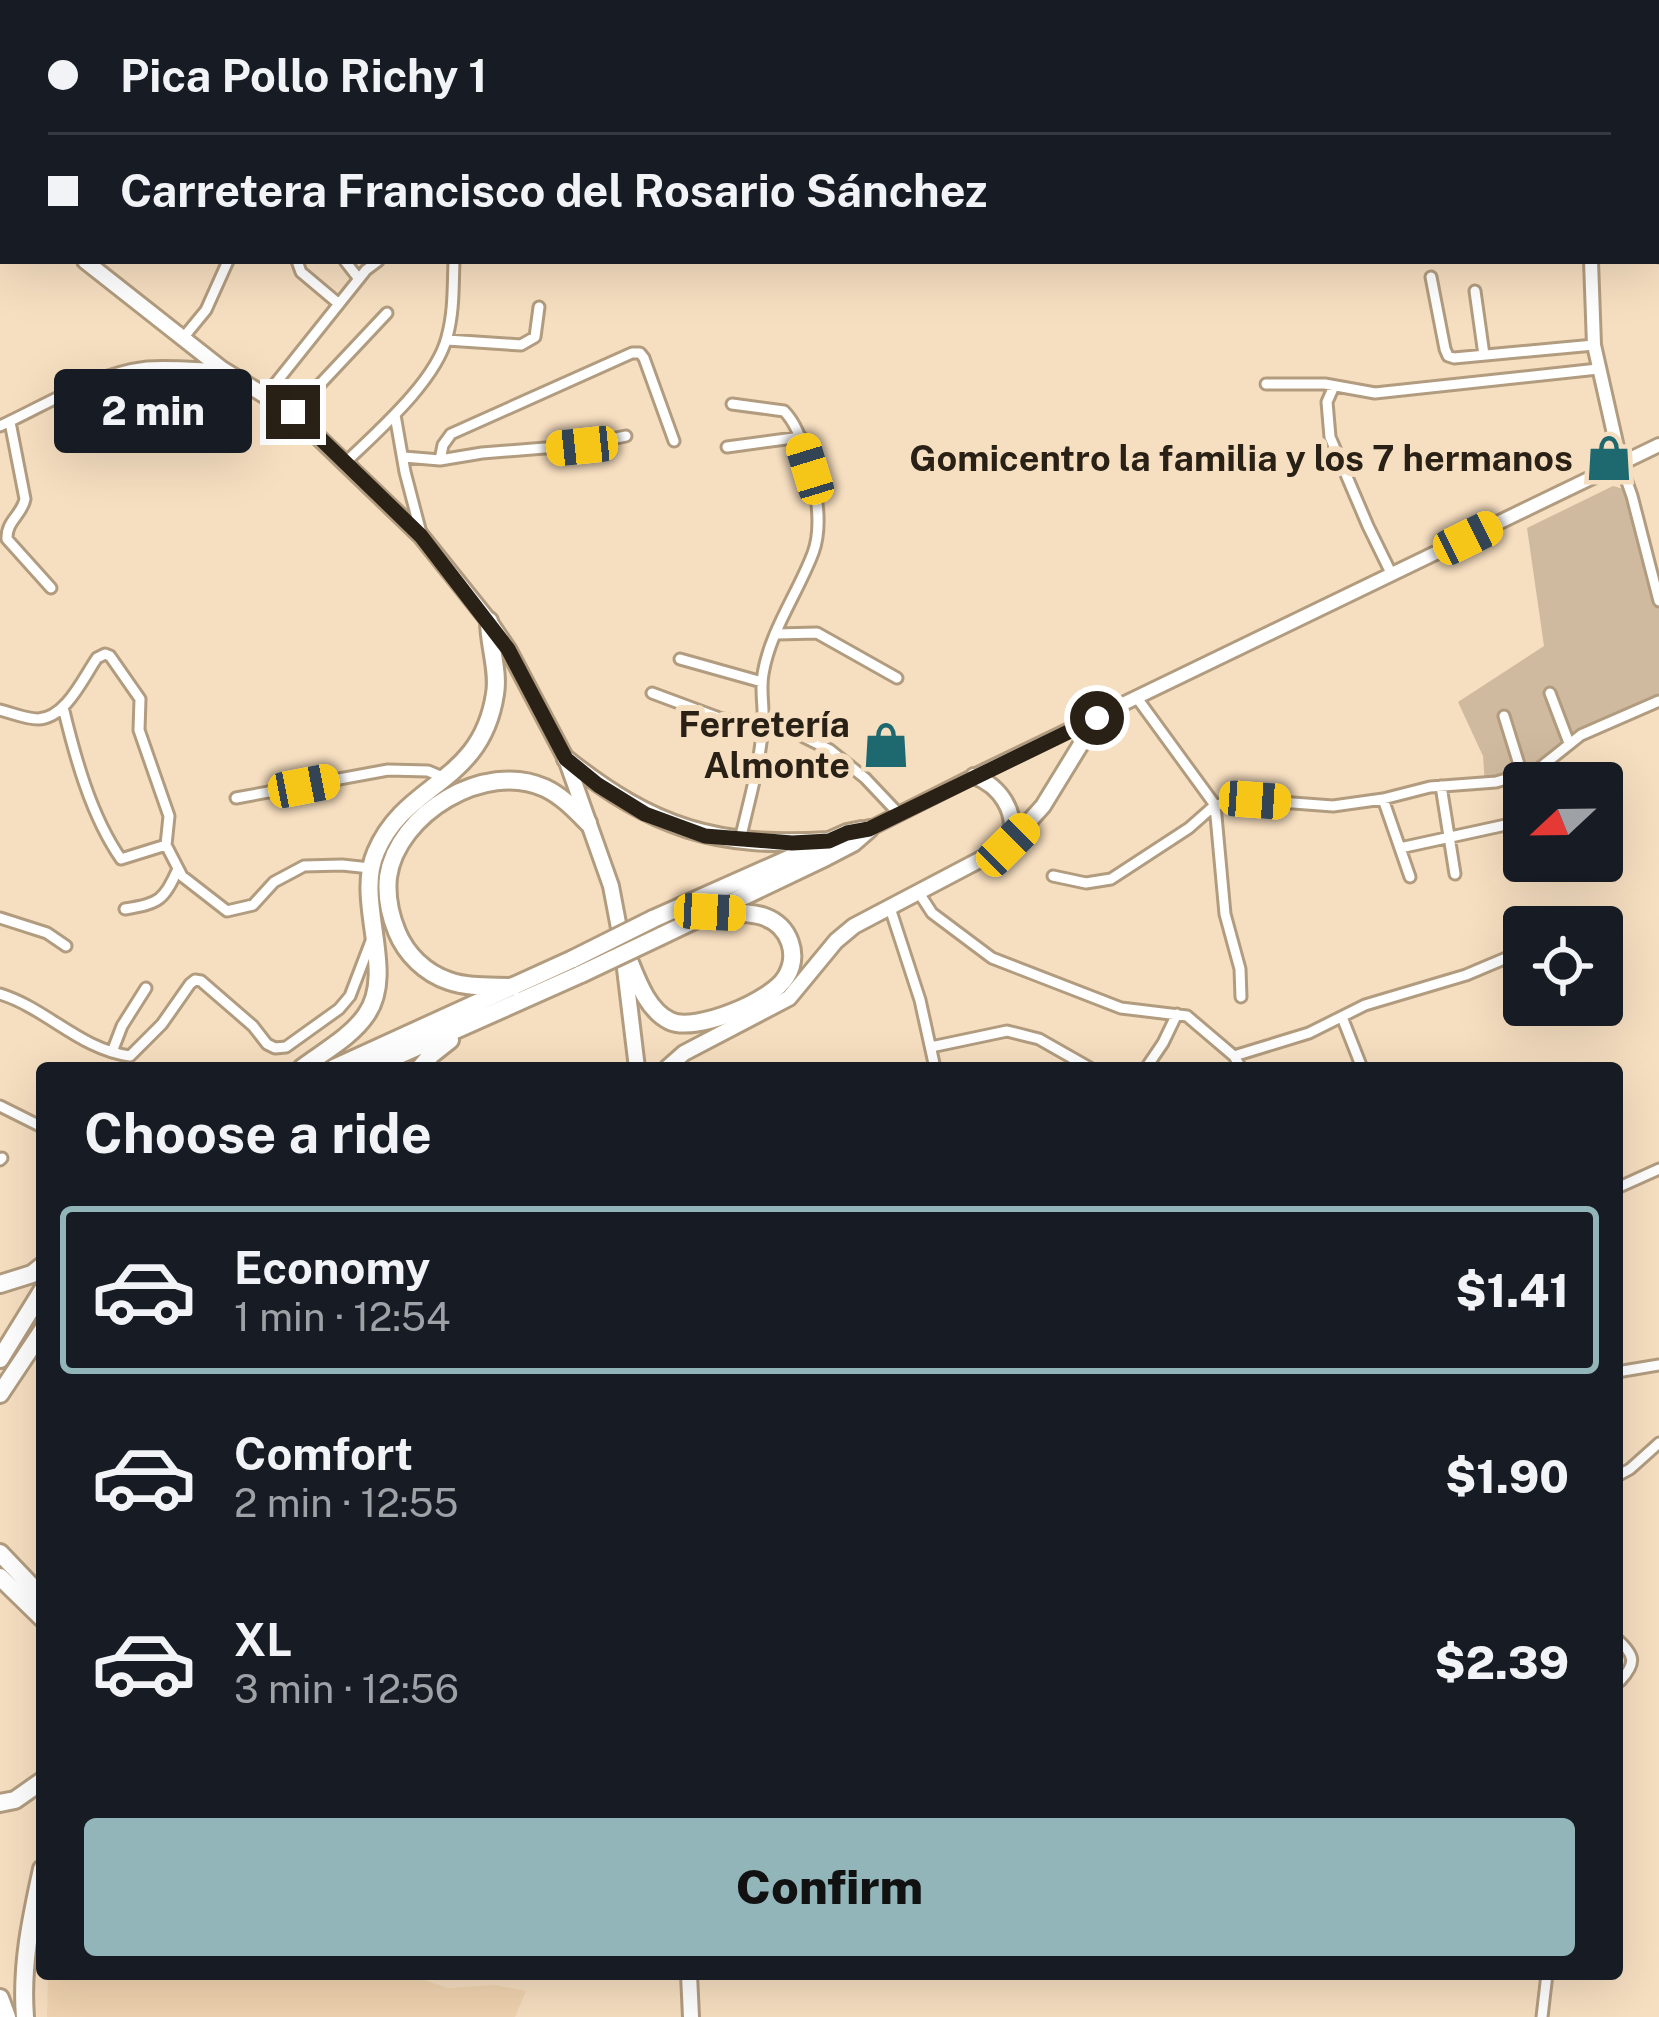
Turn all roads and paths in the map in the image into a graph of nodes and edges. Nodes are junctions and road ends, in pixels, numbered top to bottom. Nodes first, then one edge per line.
1 (89, 264) edge
2 (227, 264) edge
3 (298, 264) edge
4 (347, 264) edge
5 (374, 264) edge
6 (454, 264) edge
7 (1591, 264) edge
8 (1431, 277) dead end
9 (359, 279) junction
10 (1474, 291) dead end
11 (339, 304) junction
12 (539, 307) dead end
13 (387, 314) dead end
14 (183, 338) junction
15 (447, 340) junction
16 (1594, 345) junction
17 (1484, 355) junction
18 (222, 369) junction
19 (1598, 369) junction
20 (1266, 384) dead end
21 (1334, 386) junction
22 (267, 394) junction
23 (732, 404) dead end
24 (293, 412) junction
25 (395, 416) junction
26 (5, 424) edge
27 (626, 436) dead end
28 (801, 437) junction
29 (674, 441) dead end
30 (1659, 445) edge
31 (727, 447) dead end
32 (404, 457) junction
33 (440, 460) junction
34 (346, 462) junction
35 (1621, 465) junction
36 (421, 536) junction
37 (1392, 575) junction
38 (51, 588) dead end
39 (1659, 601) edge
40 (489, 621) junction
41 (777, 634) junction
42 (680, 659) dead end
43 (897, 678) dead end
44 (762, 682) junction
45 (652, 693) dead end
46 (1550, 693) dead end
47 (1137, 698) junction
48 (1659, 701) edge
49 (63, 707) junction
50 (0, 710) edge
51 (1504, 716) dead end
52 (1097, 718) junction
53 (762, 726) junction
54 (1569, 743) junction
55 (566, 759) junction
56 (1518, 762) edge
57 (1553, 762) edge
58 (974, 776) junction
59 (447, 779) junction
60 (1503, 780) edge
61 (1442, 786) junction
62 (236, 798) dead end
63 (1383, 799) junction
64 (1215, 805) junction
65 (898, 814) junction
66 (588, 823) junction
67 (1503, 826) edge
68 (869, 829) junction
69 (1451, 837) junction
70 (740, 840) junction
71 (829, 841) junction
72 (166, 845) junction
73 (1008, 845) junction
74 (1400, 848) junction
75 (178, 868) junction
76 (370, 868) junction
77 (1455, 874) dead end
78 (1053, 876) dead end
79 (1411, 877) dead end
80 (920, 893) junction
81 (890, 908) junction
82 (125, 909) dead end
83 (710, 912) junction
84 (0, 918) edge
85 (657, 927) junction
86 (374, 930) junction
87 (622, 944) junction
88 (66, 946) dead end
89 (1503, 959) edge
90 (577, 966) junction
91 (513, 987) junction
92 (146, 988) dead end
93 (0, 994) edge
94 (1240, 997) dead end
95 (502, 1008) junction
96 (1177, 1014) junction
97 (1342, 1017) junction
98 (931, 1047) junction
99 (112, 1052) junction
100 (1234, 1056) junction
101 (310, 1062) edge
102 (347, 1062) edge
103 (383, 1062) edge
104 (426, 1062) edge
105 (636, 1062) edge
106 (674, 1062) edge
107 (934, 1062) edge
108 (1079, 1062) edge
109 (1150, 1062) edge
110 (1238, 1062) edge
111 (1360, 1062) edge
112 (0, 1106) edge
113 (36, 1124) edge
114 (1659, 1168) edge
115 (1623, 1185) edge
116 (36, 1271) edge
117 (0, 1285) edge
118 (36, 1304) edge
119 (36, 1337) edge
120 (8, 1365) edge
121 (1659, 1365) edge
122 (1623, 1371) edge
123 (0, 1394) edge
124 (0, 1405) edge
125 (1659, 1443) edge
126 (1623, 1473) edge
127 (0, 1553) edge
128 (0, 1577) edge
129 (36, 1591) edge
130 (36, 1612) edge
131 (1623, 1644) edge
132 (1623, 1678) edge
133 (36, 1785) edge
134 (0, 1803) edge
135 (36, 1897) edge
136 (689, 1980) edge
137 (1546, 1980) edge
138 (0, 1998) edge
139 (7, 2017) edge
140 (25, 2017) edge
141 (692, 2017) edge
142 (1543, 2017) edge

1 - 14 main road
2 - 14 street
3 - 11 street
4 - 9 street
5 - 9 street
6 - 15 street
7 - 16 main road
8 - 17 street
9 - 11 street
10 - 17 street
11 - 22 street
12 - 15 street
13 - 24 street
14 - 18 main road
15 - 25 street
16 - 17 street
16 - 19 main road
18 - 22 main road
18 - 26 street
19 - 21 street
19 - 35 main road
20 - 21 street
21 - 37 street
22 - 24 main road
23 - 28 street
24 - 34 main road
25 - 32 street
25 - 34 street
26 - 38 street
27 - 33 street
28 - 31 street
28 - 41 street
29 - 33 street
30 - 35 main road
32 - 33 street
32 - 36 street
34 - 36 main road
35 - 37 main road
35 - 39 street
36 - 40 main road
37 - 47 main road
40 - 55 main road
40 - 59 highway
41 - 43 street
41 - 44 street
42 - 44 street
44 - 53 street
45 - 53 street
46 - 54 street
47 - 52 main road
47 - 64 street
48 - 54 street
49 - 50 street
49 - 72 street
49 - 72 street
51 - 56 street
52 - 58 main road
52 - 73 main road
53 - 65 street
53 - 70 street
54 - 57 street
55 - 66 main road
55 - 70 highway
58 - 65 main road
58 - 73 main road
59 - 62 street
59 - 76 highway
60 - 61 street
61 - 63 street
61 - 69 street
63 - 64 street
63 - 74 street
64 - 78 street
64 - 94 street
65 - 68 main road
66 - 87 main road
66 - 91 highway
67 - 69 street
68 - 71 highway
68 - 83 highway
69 - 74 street
69 - 77 street
70 - 71 highway
71 - 85 highway
72 - 75 street
73 - 80 main road
74 - 79 street
75 - 76 street
75 - 82 street
76 - 86 highway
80 - 81 main road
80 - 96 street
81 - 98 street
81 - 106 main road
83 - 85 highway
83 - 87 highway
84 - 88 street
85 - 90 highway, bridge
86 - 99 street
86 - 101 highway
87 - 105 main road
89 - 97 street
90 - 91 highway
90 - 95 highway
91 - 102 highway
92 - 99 street
93 - 99 street
95 - 103 highway
95 - 104 highway
96 - 100 street
96 - 109 street
97 - 100 street
97 - 111 street
98 - 107 street
98 - 108 street
100 - 110 street
112 - 113 street
114 - 115 street
116 - 117 highway
118 - 120 highway
119 - 120 highway
120 - 123 highway
120 - 124 highway
121 - 122 street
125 - 126 street
127 - 129 highway
128 - 130 highway
131 - 132 street
133 - 134 highway
135 - 140 highway
136 - 141 main road
137 - 142 street
138 - 139 highway

